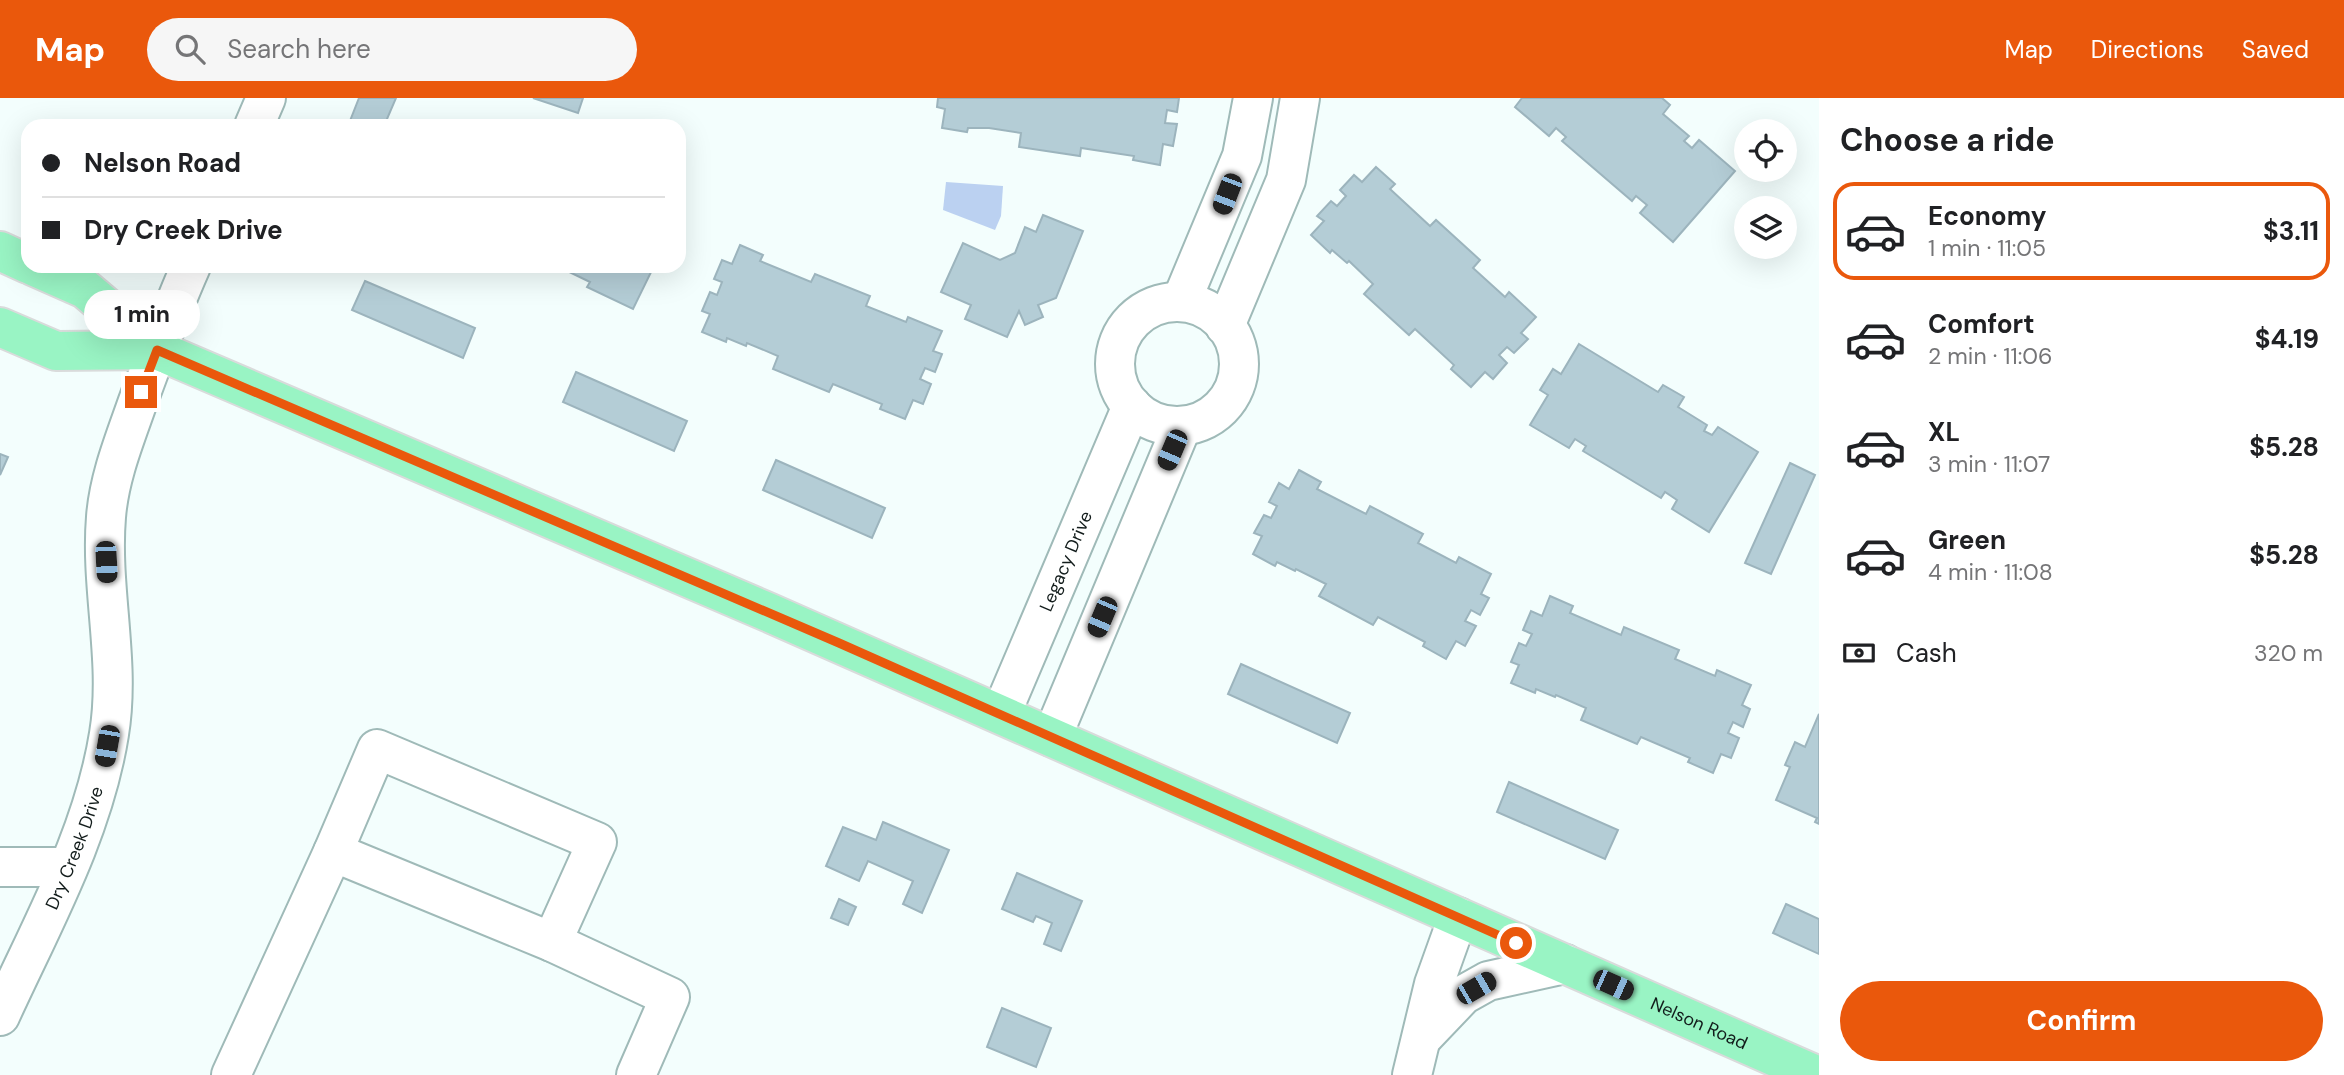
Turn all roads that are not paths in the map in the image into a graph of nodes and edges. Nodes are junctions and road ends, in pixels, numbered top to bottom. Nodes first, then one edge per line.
1 (266, 98) edge
2 (1253, 98) edge
3 (1300, 98) edge
4 (257, 119) edge
5 (0, 251) edge
6 (21, 261) edge
7 (49, 273) edge
8 (188, 273) edge
9 (1181, 302) junction
10 (1226, 326) junction
11 (0, 327) edge
12 (157, 350) junction
13 (1132, 406) junction
14 (1182, 426) junction
15 (1001, 714) junction
16 (1052, 737) junction
17 (333, 852) junction
18 (0, 867) edge
19 (68, 867) junction
20 (1458, 917) junction
21 (552, 942) junction
22 (1565, 964) junction
23 (0, 1016) edge
24 (1422, 1038) junction
25 (231, 1075) edge
26 (636, 1075) edge
27 (1412, 1075) edge
28 (1816, 1075) edge

1 - 4 street
2 - 9 street
3 - 10 street
5 - 6 main road
7 - 12 main road, Nelson Road
8 - 12 street, Dry Creek Drive
9 - 10 street
9 - 13 street
10 - 14 street
11 - 12 main road, Nelson Road
12 - 15 main road, Nelson Road
12 - 19 street, Dry Creek Drive
13 - 14 street
13 - 15 street, Legacy Drive
14 - 16 street
15 - 16 main road, Nelson Road
16 - 20 main road, Nelson Road
17 - 21 street
17 - 21 street
17 - 25 street
18 - 19 street
19 - 23 street, Dry Creek Drive
20 - 22 main road, Nelson Road
20 - 24 street
21 - 26 street
22 - 24 street
22 - 28 main road, Nelson Road
24 - 27 street

